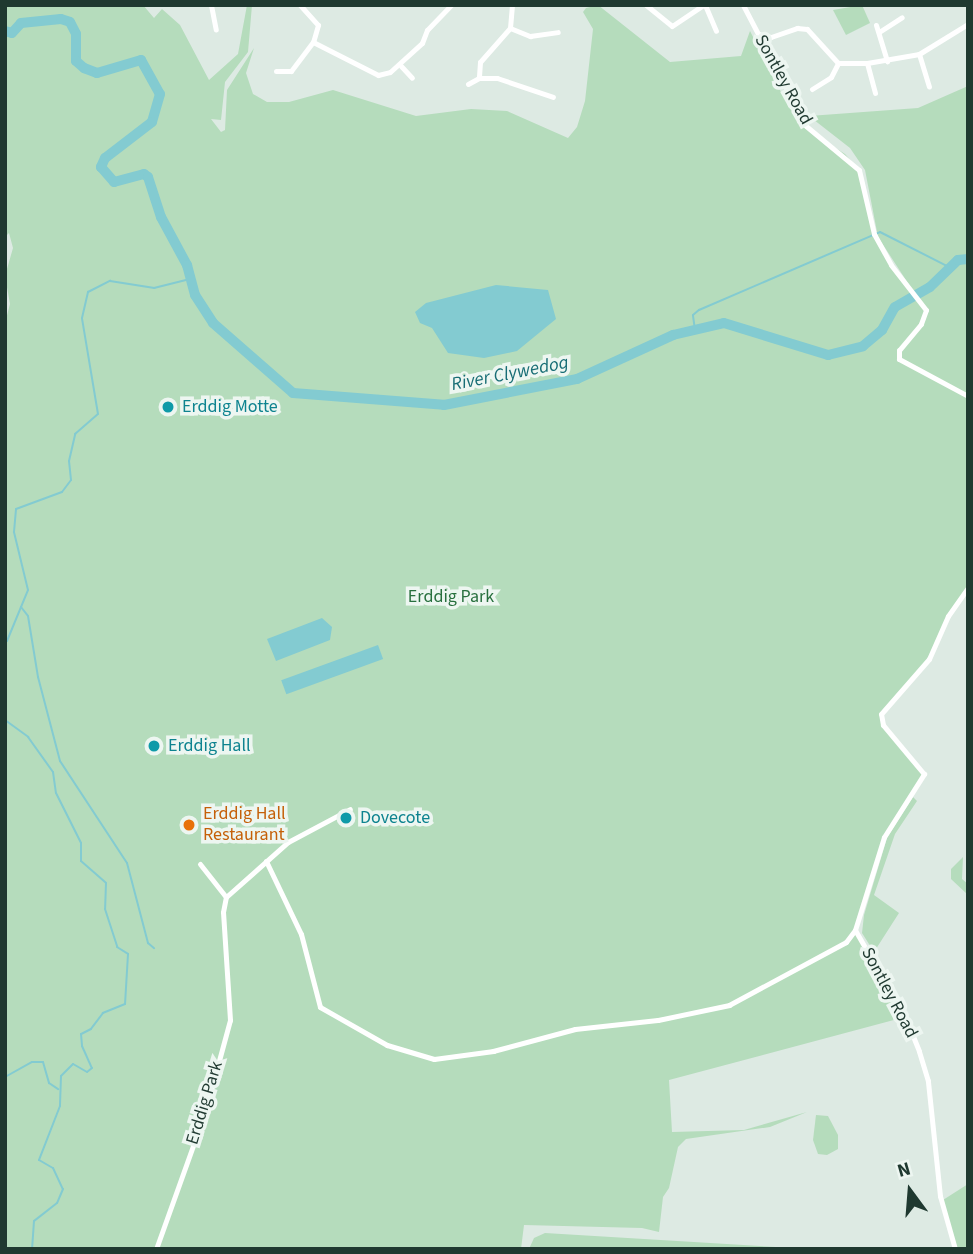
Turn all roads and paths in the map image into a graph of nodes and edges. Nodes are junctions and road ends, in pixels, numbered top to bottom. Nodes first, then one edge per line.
1 (211, 5) edge
2 (300, 5) edge
3 (451, 5) edge
4 (512, 5) edge
5 (646, 5) edge
6 (704, 5) edge
7 (743, 5) edge
8 (902, 18) dead end
9 (968, 24) edge
10 (510, 28) junction
11 (216, 30) dead end
12 (716, 31) dead end
13 (558, 32) dead end
14 (758, 34) junction
15 (313, 41) junction
16 (919, 54) junction
17 (887, 61) junction
18 (867, 63) junction
19 (838, 64) junction
20 (401, 66) junction
21 (276, 71) dead end
22 (412, 78) dead end
23 (479, 78) junction
24 (468, 83) dead end
25 (929, 86) dead end
26 (812, 89) dead end
27 (875, 93) dead end
28 (552, 97) dead end
29 (968, 396) edge
30 (968, 587) edge
31 (350, 808) dead end
32 (266, 861) junction
33 (200, 864) dead end
34 (226, 897) junction
35 (855, 930) junction
36 (156, 1249) edge
37 (955, 1249) edge

1 - 11 street
2 - 15 street
3 - 20 street
4 - 10 street
5 - 6 street
6 - 12 street
7 - 14 street, Sontley Road
8 - 17 street
9 - 16 street
10 - 13 street
10 - 23 street
14 - 19 street
14 - 29 street, Sontley Road
15 - 20 street
15 - 21 street
16 - 17 street
16 - 25 street
17 - 18 street
18 - 19 street
18 - 27 street
19 - 26 street
20 - 22 street
23 - 24 street
23 - 28 street
30 - 35 street, Sontley Road
31 - 32 street
32 - 34 street
32 - 35 street
33 - 34 street
34 - 36 street, Erddig Park
35 - 37 street, Sontley Road

